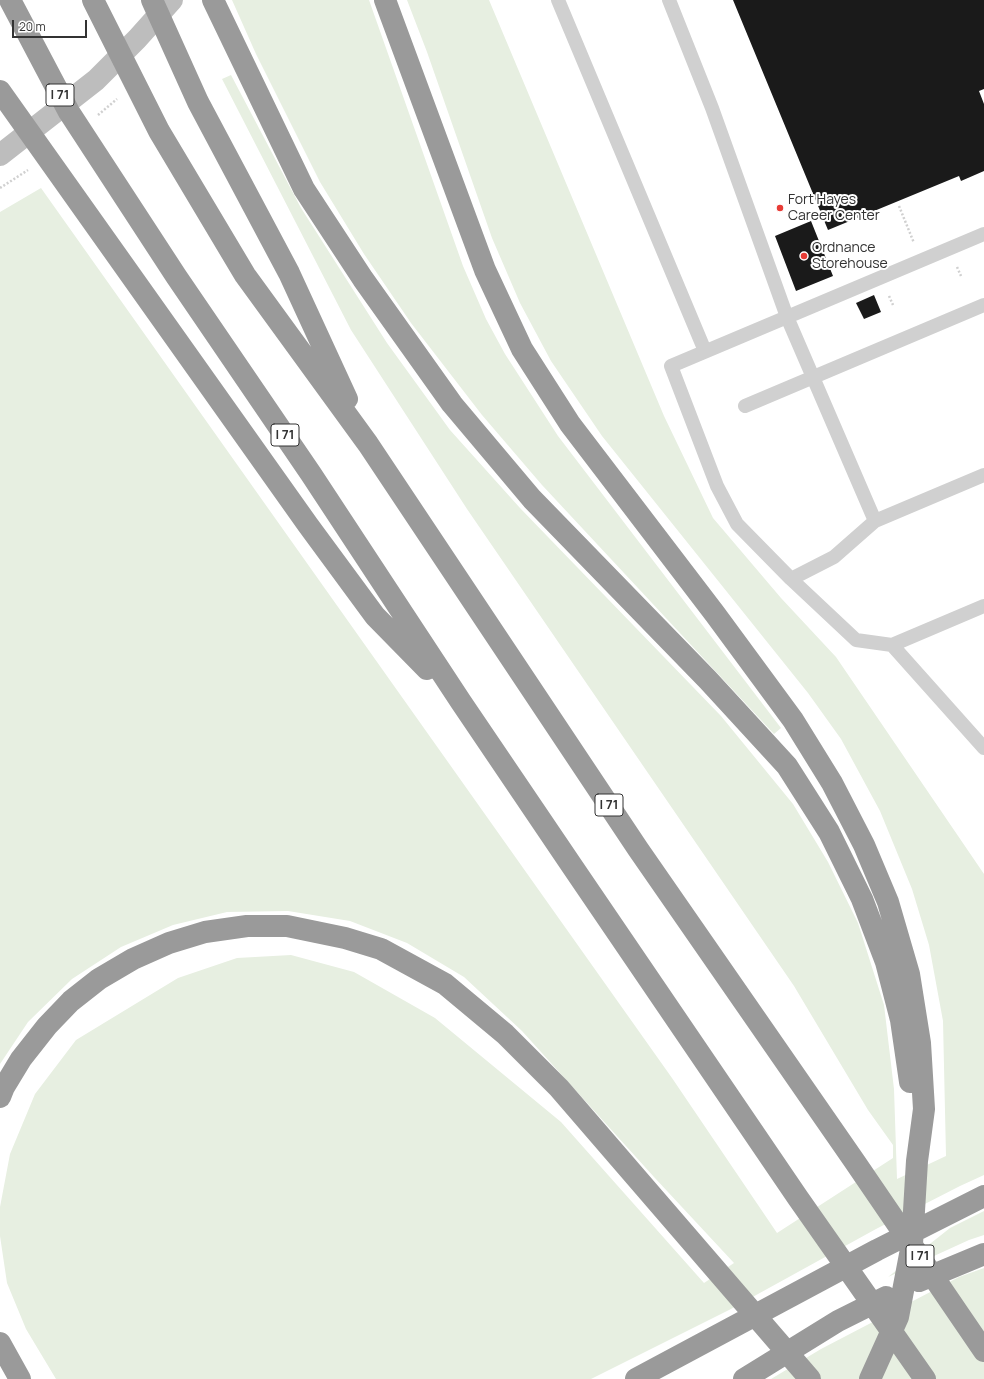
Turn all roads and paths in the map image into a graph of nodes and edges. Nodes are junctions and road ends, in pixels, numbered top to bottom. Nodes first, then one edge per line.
1 (93, 0) edge
2 (152, 0) edge
3 (172, 0) edge
4 (213, 0) edge
5 (385, 0) edge
6 (558, 0) edge
7 (668, 0) edge
8 (14, 9) edge
9 (0, 91) edge
10 (0, 155) edge
11 (899, 206) dead end
12 (984, 234) edge
13 (921, 260) junction
14 (984, 305) edge
15 (787, 317) junction
16 (705, 351) junction
17 (813, 377) junction
18 (745, 406) dead end
19 (368, 444) junction
20 (984, 475) edge
21 (876, 521) junction
22 (791, 580) junction
23 (984, 606) edge
24 (892, 645) junction
25 (461, 702) junction
26 (984, 748) edge
27 (0, 1097) edge
28 (917, 1161) junction
29 (984, 1196) edge
30 (984, 1254) edge
31 (0, 1343) edge
32 (984, 1351) edge
33 (20, 1379) edge
34 (636, 1379) edge
35 (744, 1379) edge
36 (810, 1379) edge
37 (870, 1379) edge
38 (925, 1379) edge

1 - 19 highway, I 71
2 - 19 highway
3 - 10 street
4 - 28 highway
5 - 28 highway
6 - 16 lane
7 - 15 lane
8 - 25 highway, I 71
9 - 25 highway
11 - 13 path
12 - 13 lane
13 - 15 lane
14 - 17 lane
15 - 16 lane
15 - 17 lane
16 - 22 lane
17 - 18 lane
17 - 21 lane
19 - 32 highway, I 71
20 - 21 lane
21 - 22 lane
22 - 24 lane
23 - 24 lane
24 - 26 lane
25 - 38 highway, I 71
27 - 36 highway
28 - 37 highway
29 - 34 highway
30 - 35 highway
31 - 33 highway

